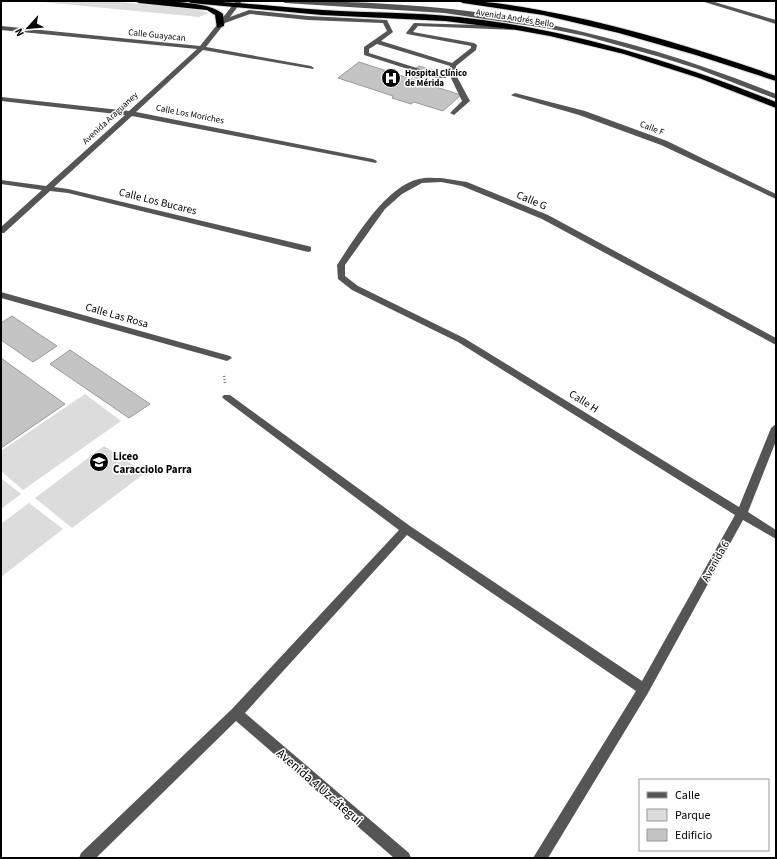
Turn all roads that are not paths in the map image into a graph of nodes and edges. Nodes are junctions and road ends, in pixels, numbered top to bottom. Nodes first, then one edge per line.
1 (139, 1) edge
2 (191, 1) edge
3 (254, 1) edge
4 (285, 1) edge
5 (372, 1) edge
6 (463, 1) edge
7 (704, 1) edge
8 (237, 3) edge
9 (261, 7) junction
10 (279, 9) junction
11 (224, 20) junction
12 (776, 22) edge
13 (1, 28) edge
14 (519, 28) junction
15 (376, 42) junction
16 (202, 48) junction
17 (311, 68) dead end
18 (453, 68) junction
19 (776, 79) edge
20 (776, 90) edge
21 (515, 95) dead end
22 (776, 97) edge
23 (1, 99) edge
24 (776, 105) edge
25 (130, 112) junction
26 (454, 113) dead end
27 (373, 161) dead end
28 (1, 182) edge
29 (49, 189) junction
30 (776, 197) edge
31 (1, 232) edge
32 (308, 249) dead end
33 (1, 295) edge
34 (374, 298) joint
35 (776, 342) edge
36 (227, 358) dead end
37 (227, 398) dead end
38 (776, 428) edge
39 (742, 513) junction
40 (406, 529) junction
41 (776, 535) edge
42 (644, 689) junction
43 (236, 713) junction
44 (86, 858) edge
45 (404, 858) edge
46 (540, 858) edge

1 - 11 highway
2 - 8 highway, Avenida Andrés Bello
3 - 10 highway
4 - 22 street
5 - 20 street
6 - 19 highway, Avenida Andrés Bello
7 - 12 street
8 - 9 highway, Avenida Andrés Bello
8 - 11 street, Avenida Araguaney
9 - 10 highway, Avenida Andrés Bello
9 - 11 highway
10 - 14 highway, Avenida Andrés Bello
11 - 15 street
11 - 16 street, Avenida Araguaney
13 - 16 street, Calle Guayacan
14 - 18 street
14 - 24 highway, Avenida Andrés Bello
15 - 18 street
15 - 18 street
16 - 17 street, Calle Guayacan
16 - 25 street, Avenida Araguaney
18 - 26 street
21 - 30 street, Calle F
23 - 25 street, Calle Los Moriches
25 - 27 street, Calle Los Moriches
25 - 29 street, Avenida Araguaney
28 - 29 street, Calle Los Bucares
29 - 31 street, Avenida Araguaney
29 - 32 street, Calle Los Bucares
33 - 36 street, Calle Las Rosa
34 - 35 street, Calle G
34 - 39 street, Calle H
37 - 40 street
38 - 39 street, Avenida 6
39 - 41 street, Calle H
39 - 42 street, Avenida 6
40 - 42 street
40 - 43 street
42 - 46 street, Avenida 6
43 - 44 street
43 - 45 street, Avenida 4 Uzcátegui

